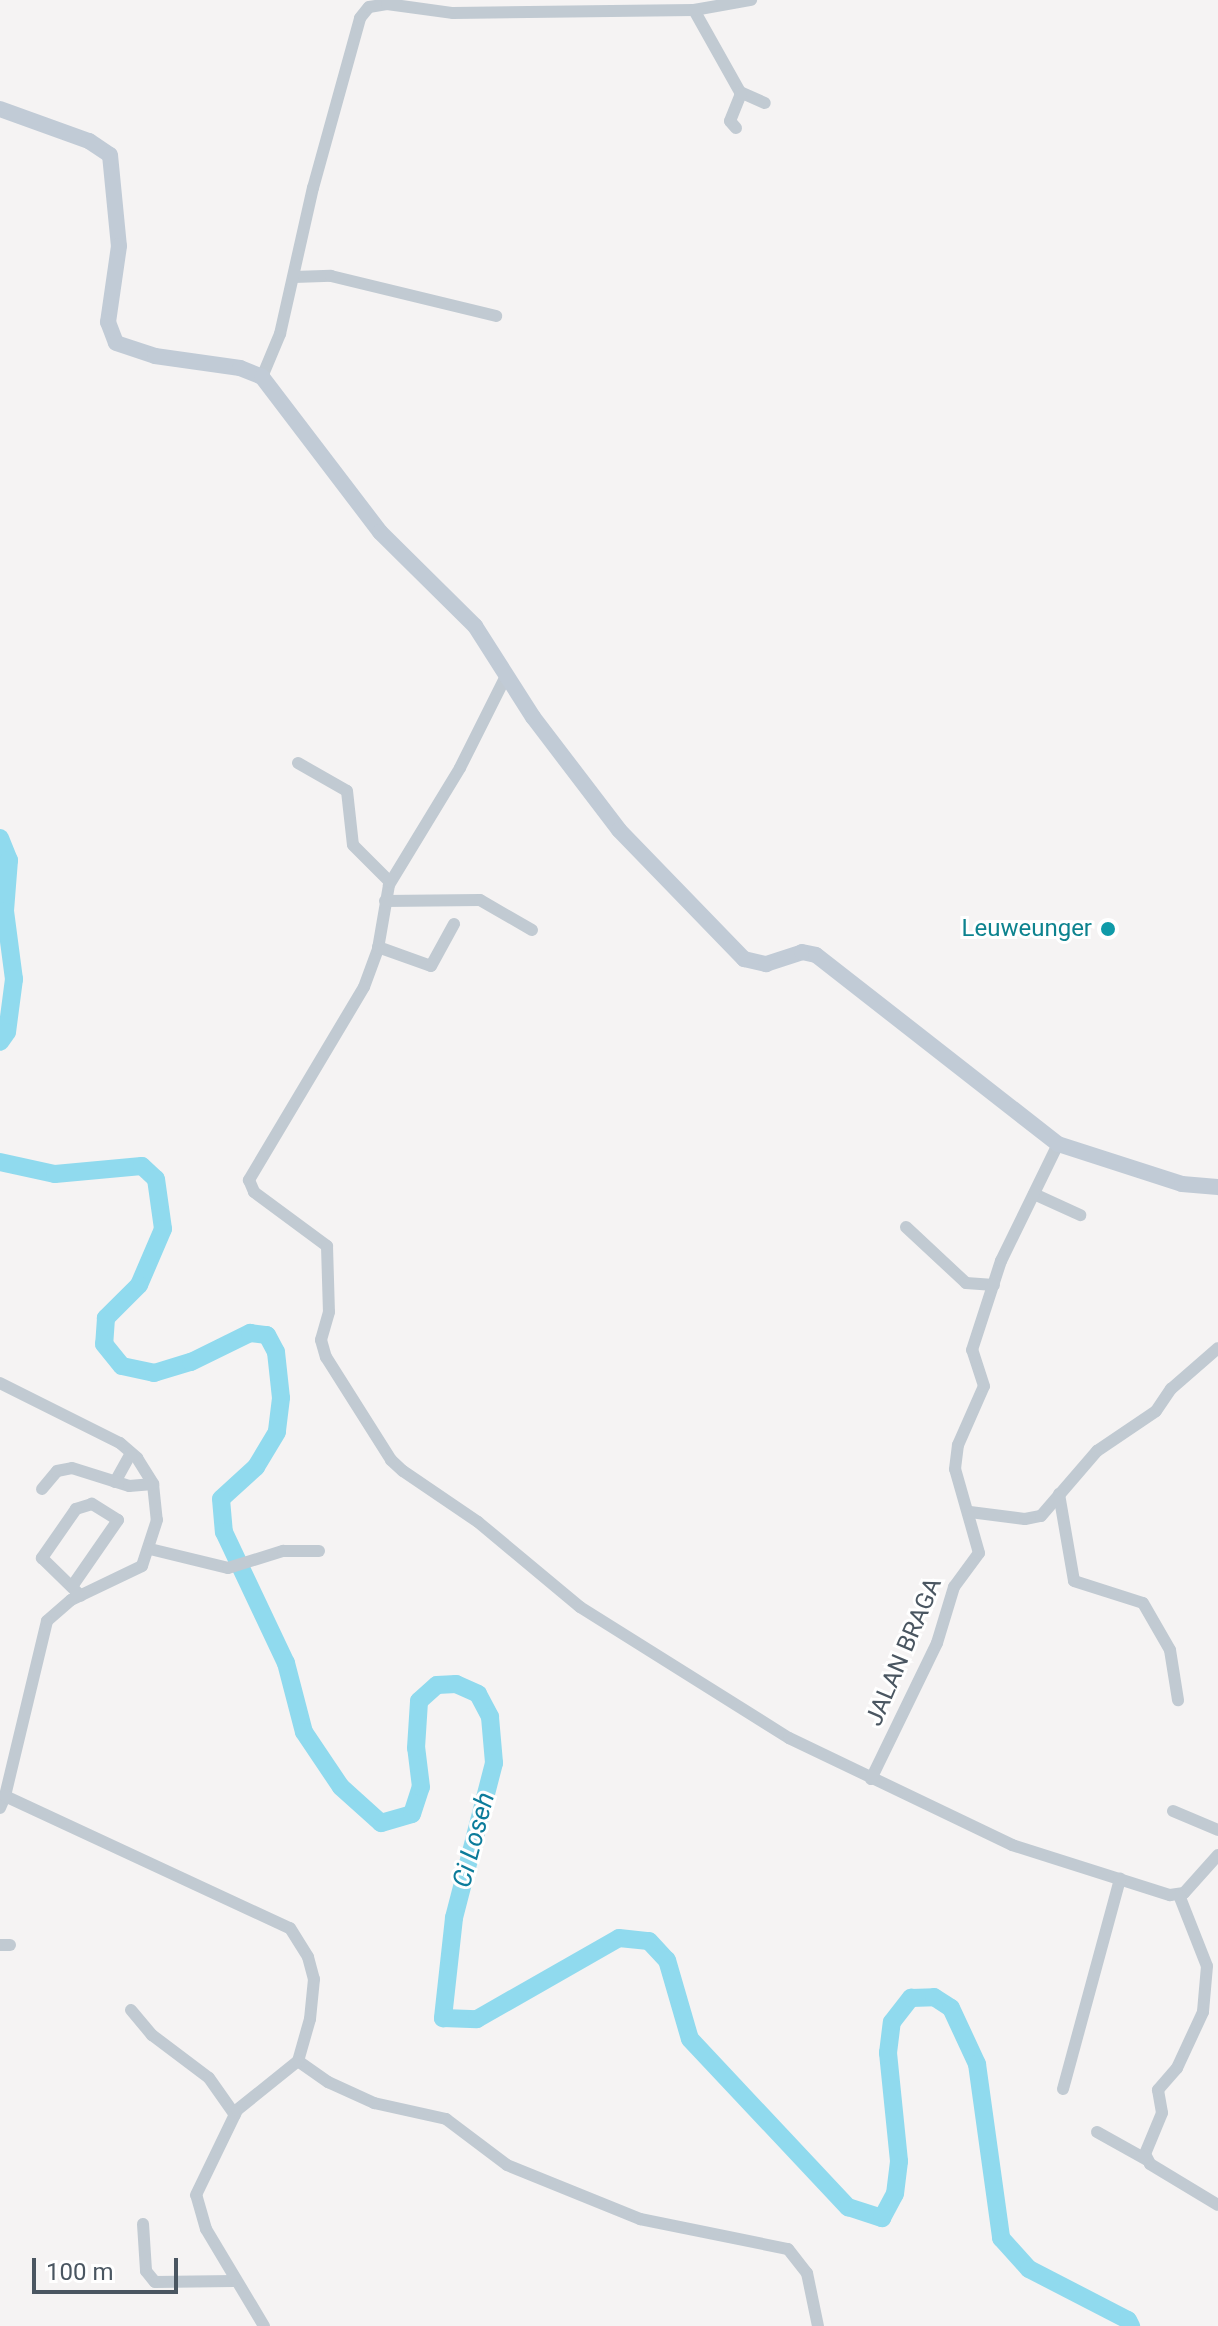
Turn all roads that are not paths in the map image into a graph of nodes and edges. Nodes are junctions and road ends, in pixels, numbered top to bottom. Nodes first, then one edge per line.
1 (751, 0) edge
2 (694, 10) junction
3 (741, 94) junction
4 (765, 103) dead end
5 (0, 109) edge
6 (736, 128) dead end
7 (294, 277) junction
8 (496, 316) dead end
9 (262, 377) junction
10 (507, 674) junction
11 (298, 763) dead end
12 (388, 891) junction
13 (454, 924) dead end
14 (532, 930) dead end
15 (378, 947) junction
16 (1058, 1144) junction
17 (1218, 1187) edge
18 (1034, 1194) junction
19 (1080, 1215) dead end
20 (906, 1227) dead end
21 (994, 1285) junction
22 (1218, 1348) edge
23 (0, 1383) edge
24 (131, 1453) junction
25 (115, 1482) junction
26 (153, 1484) junction
27 (42, 1489) dead end
28 (1059, 1494) junction
29 (970, 1512) junction
30 (150, 1549) junction
31 (319, 1551) dead end
32 (77, 1591) junction
33 (1178, 1700) dead end
34 (871, 1779) junction
35 (3, 1802) edge
36 (1173, 1811) dead end
37 (1218, 1830) edge
38 (1218, 1855) edge
39 (1120, 1879) junction
40 (1179, 1895) junction
41 (131, 2010) dead end
42 (298, 2061) junction
43 (1063, 2089) dead end
44 (235, 2115) junction
45 (1097, 2132) dead end
46 (1147, 2160) junction
47 (1218, 2205) edge
48 (143, 2224) dead end
49 (234, 2281) junction
50 (264, 2326) edge
51 (818, 2326) edge

1 - 2 street
2 - 3 street
2 - 7 street
3 - 4 street
3 - 6 street
5 - 9 street
7 - 8 street
7 - 9 street
9 - 10 street
10 - 12 street
10 - 16 street
11 - 12 street
12 - 14 street
12 - 15 street
13 - 15 street
15 - 34 street
16 - 17 street
16 - 18 street, JALAN BRAGA
18 - 19 street
18 - 21 street, JALAN BRAGA
20 - 21 street
21 - 29 street, JALAN BRAGA
22 - 28 street
23 - 24 street
24 - 25 street
24 - 26 street
25 - 26 street
25 - 27 street
26 - 30 street
28 - 29 street
28 - 33 street
29 - 34 street, JALAN BRAGA
30 - 31 street
30 - 32 street
32 - 32 street
32 - 35 street
34 - 39 street
35 - 42 street
36 - 37 street
38 - 40 street
39 - 40 street
39 - 43 street
40 - 46 street
41 - 44 street
42 - 44 street
42 - 51 street
44 - 49 street
45 - 46 street
46 - 47 street
48 - 49 street
49 - 50 street

